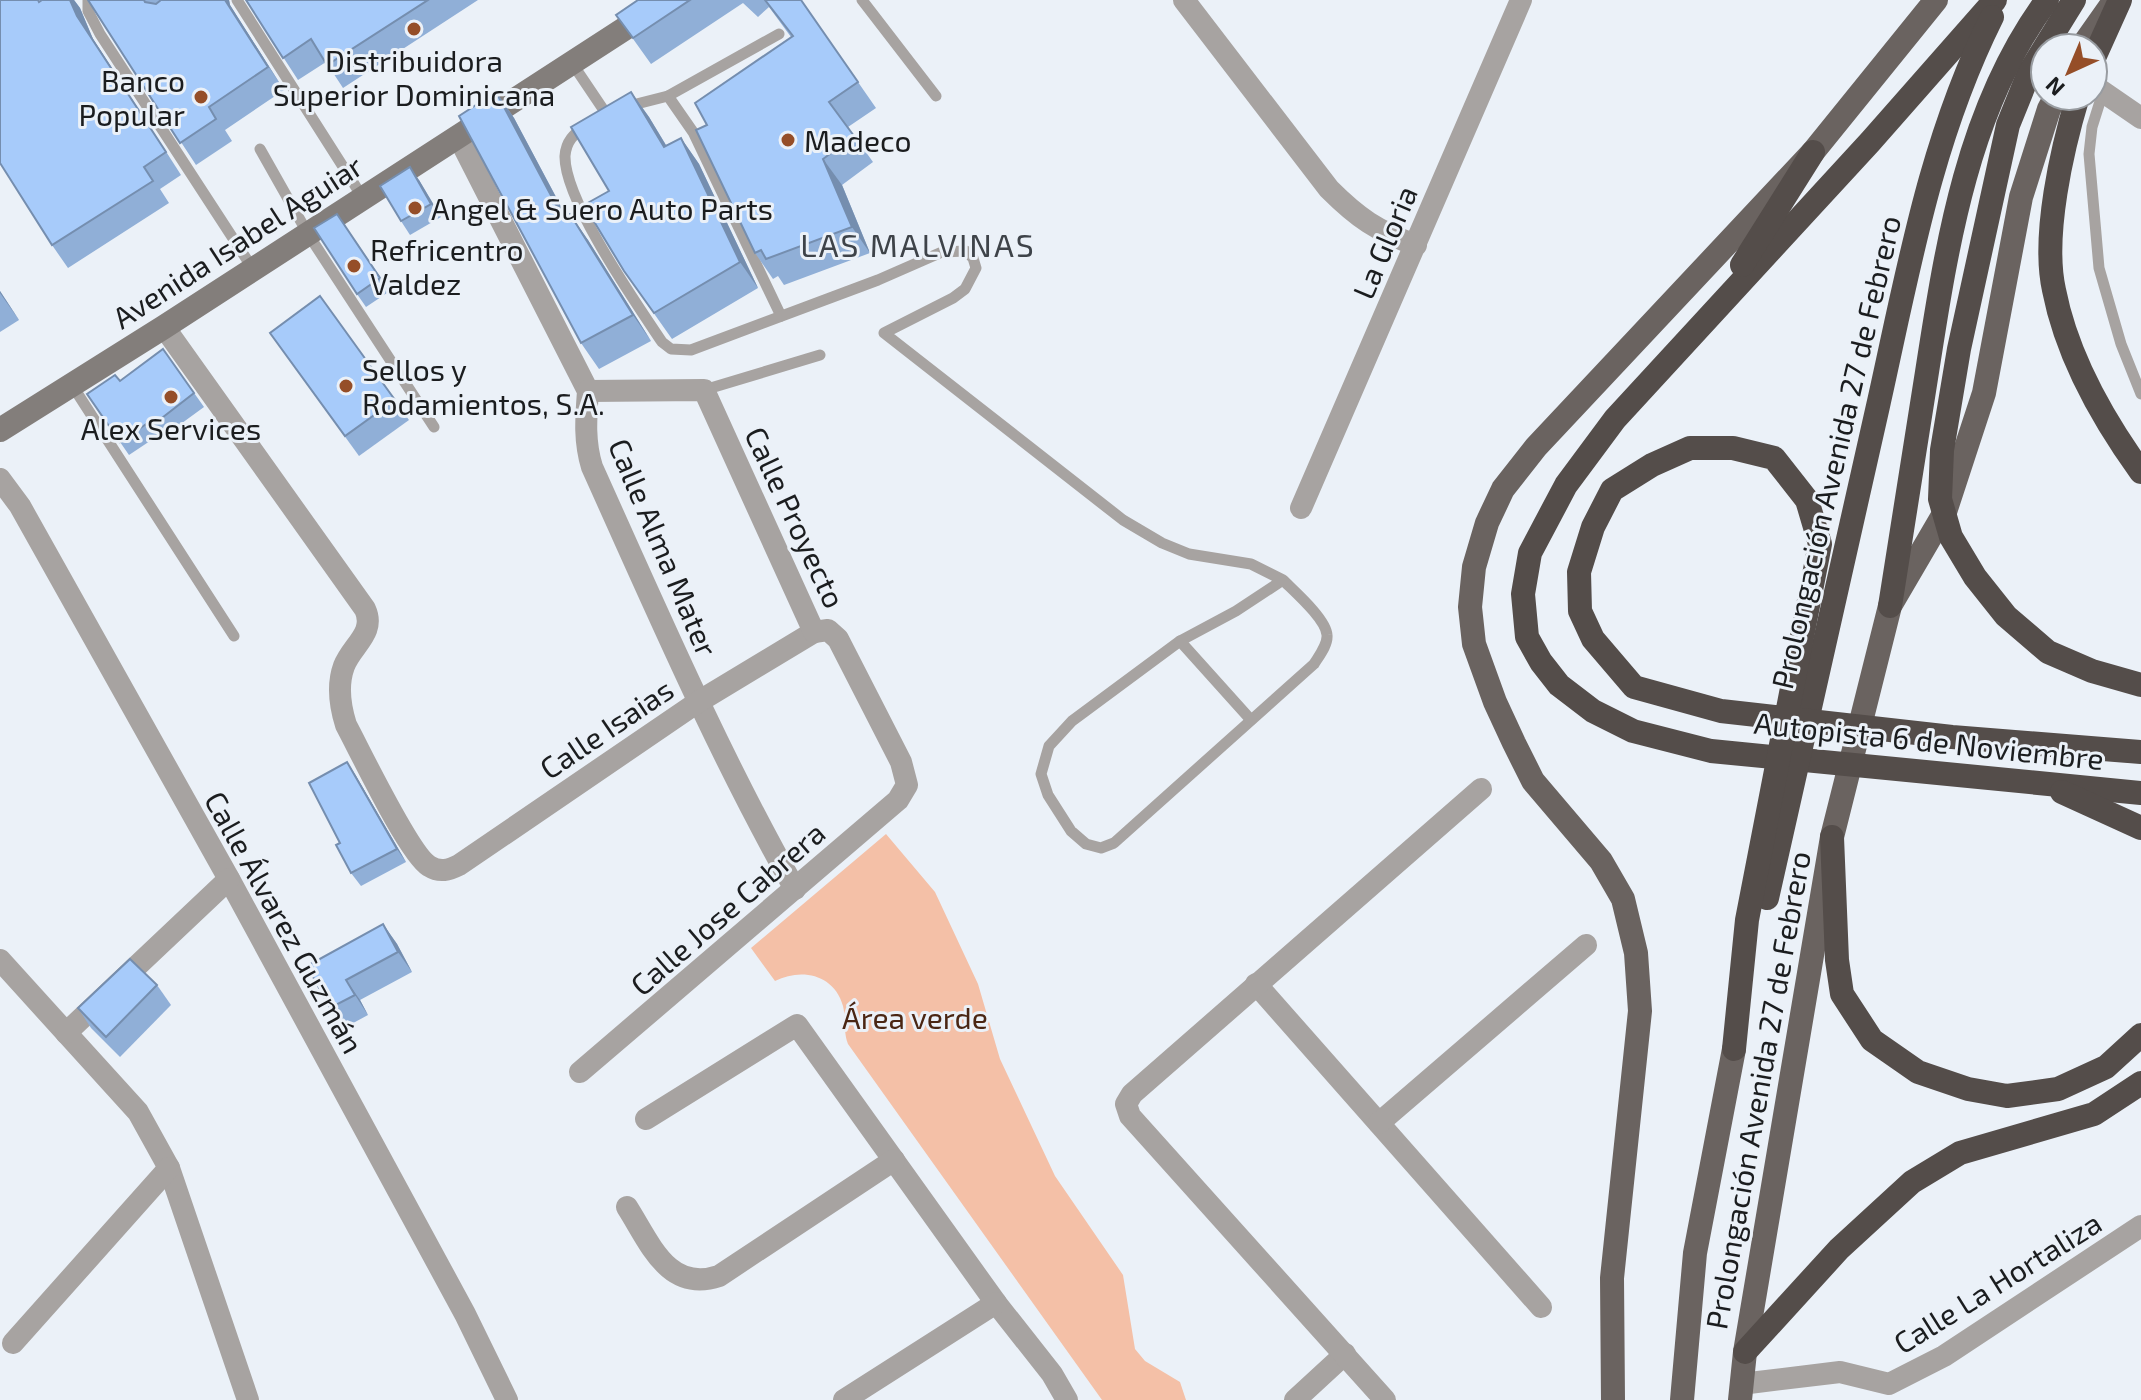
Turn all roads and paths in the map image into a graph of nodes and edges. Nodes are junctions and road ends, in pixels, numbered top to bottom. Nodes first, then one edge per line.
1 (88, 0) edge
2 (237, 0) edge
3 (669, 0) edge
4 (862, 0) edge
5 (1184, 0) edge
6 (1521, 0) edge
7 (1936, 0) edge
8 (1998, 0) edge
9 (2047, 0) edge
10 (2074, 0) edge
11 (2117, 0) edge
12 (2093, 32) edge
13 (2104, 32) edge
14 (779, 34) edge
15 (572, 63) junction
16 (668, 96) junction
17 (936, 96) dead end
18 (2109, 101) edge
19 (605, 112) junction
20 (2048, 112) edge
21 (2079, 112) edge
22 (2092, 112) edge
23 (2141, 118) edge
24 (458, 136) junction
25 (260, 149) dead end
26 (1813, 152) junction
27 (363, 198) junction
28 (308, 234) junction
29 (1416, 245) junction
30 (254, 269) junction
31 (781, 316) junction
32 (1709, 317) junction
33 (164, 327) junction
34 (820, 355) dead end
35 (72, 385) junction
36 (704, 390) junction
37 (588, 391) junction
38 (2141, 394) edge
39 (434, 427) dead end
40 (0, 430) edge
41 (2141, 472) edge
42 (0, 479) edge
43 (1301, 508) dead end
44 (1283, 580) junction
45 (1890, 606) junction
46 (814, 632) junction
47 (234, 636) dead end
48 (1180, 641) junction
49 (2141, 685) edge
50 (698, 702) junction
51 (1251, 720) junction
52 (2141, 752) edge
53 (2038, 782) junction
54 (907, 785) joint
55 (1481, 789) dead end
56 (2141, 793) edge
57 (2141, 828) edge
58 (1832, 837) junction
59 (229, 879) junction
60 (795, 889) junction
61 (1586, 945) dead end
62 (0, 960) edge
63 (1256, 984) junction
64 (66, 1033) junction
65 (2141, 1035) edge
66 (1734, 1049) junction
67 (580, 1072) dead end
68 (2141, 1083) edge
69 (646, 1119) dead end
70 (1379, 1123) junction
71 (894, 1160) junction
72 (169, 1168) junction
73 (627, 1207) dead end
74 (2141, 1226) edge
75 (996, 1303) junction
76 (1541, 1307) dead end
77 (13, 1343) dead end
78 (1745, 1352) junction
79 (1345, 1354) junction
80 (1868, 1378) junction
81 (1740, 1392) edge
82 (248, 1400) edge
83 (507, 1400) edge
84 (844, 1400) edge
85 (1067, 1400) edge
86 (1295, 1400) edge
87 (1385, 1400) edge
88 (1613, 1400) edge
89 (1682, 1400) edge
90 (1873, 1400) edge

1 - 30 lane
2 - 27 lane
3 - 15 main road, Avenida Isabel Aguiar
4 - 17 lane
5 - 29 street
6 - 29 street, La Gloria
7 - 26 main road
8 - 32 highway
8 - 66 highway, Prolongación Avenida 27 de Febrero
9 - 45 highway, Prolongación Avenida 27 de Febrero
10 - 49 highway
11 - 12 main road
11 - 13 highway
14 - 16 lane
15 - 19 lane
15 - 24 main road, Avenida Isabel Aguiar
16 - 19 lane
16 - 31 lane
18 - 23 street
19 - 31 lane
20 - 45 main road, Prolongación Avenida 27 de Febrero
21 - 41 highway
22 - 38 lane
24 - 27 main road, Avenida Isabel Aguiar
24 - 37 street
25 - 28 lane
26 - 32 highway
26 - 88 main road
27 - 28 main road, Avenida Isabel Aguiar
28 - 30 main road, Avenida Isabel Aguiar
28 - 39 lane
29 - 43 street, La Gloria
30 - 33 main road, Avenida Isabel Aguiar
31 - 44 lane
32 - 53 highway, Autopista 6 de Noviembre
33 - 35 main road, Avenida Isabel Aguiar
33 - 50 street, Calle Isaias
34 - 36 lane
35 - 40 main road, Avenida Isabel Aguiar
35 - 47 lane
36 - 37 street
36 - 46 street, Calle Proyecto
37 - 50 street, Calle Alma Mater
42 - 59 street, Calle Álvarez Guzmán
44 - 48 lane
44 - 51 lane
45 - 58 main road, Prolongación Avenida 27 de Febrero
46 - 50 street, Calle Isaias
46 - 54 street, Calle Proyecto
48 - 51 lane
48 - 51 lane
50 - 60 street, Calle Alma Mater
52 - 66 highway, Autopista 6 de Noviembre
53 - 56 highway, Autopista 6 de Noviembre
53 - 57 highway
54 - 60 street, Calle Jose Cabrera
55 - 63 street
58 - 65 highway
58 - 78 main road, Prolongación Avenida 27 de Febrero
59 - 64 street
59 - 83 street, Calle Álvarez Guzmán
60 - 67 street, Calle Jose Cabrera
61 - 70 street
62 - 64 street
63 - 70 street
63 - 79 street
64 - 72 street
66 - 89 main road, Prolongación Avenida 27 de Febrero
68 - 78 highway
69 - 71 street
70 - 76 street
71 - 73 street
71 - 75 street
72 - 77 street
72 - 82 street
74 - 80 street, Calle La Hortaliza
75 - 84 street
75 - 85 street
78 - 81 main road, Prolongación Avenida 27 de Febrero
79 - 86 street
79 - 87 street
80 - 81 street, Calle La Hortaliza
80 - 90 street

